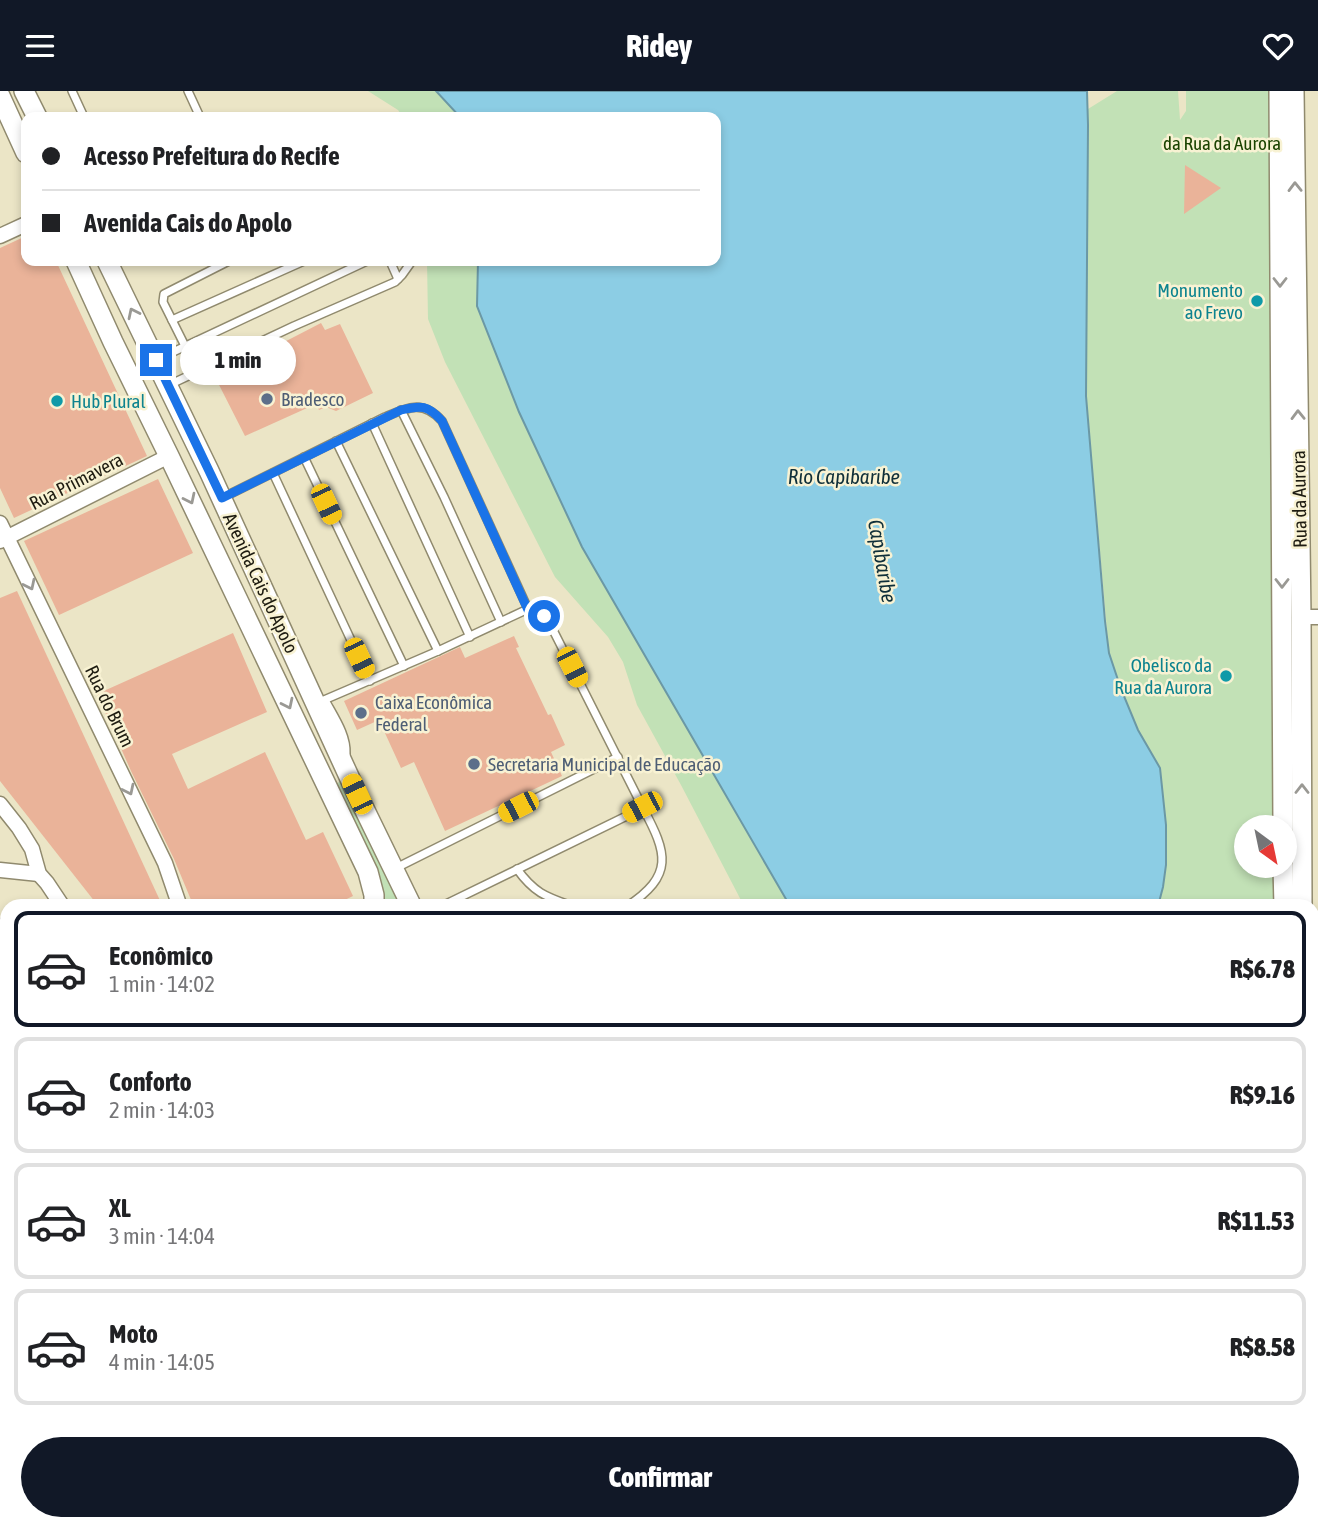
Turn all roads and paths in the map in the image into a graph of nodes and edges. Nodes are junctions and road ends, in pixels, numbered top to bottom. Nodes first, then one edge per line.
1 (24, 91) edge
2 (72, 91) edge
3 (188, 91) edge
4 (1279, 91) edge
5 (1294, 91) edge
6 (0, 96) edge
7 (34, 112) edge
8 (82, 112) edge
9 (198, 112) edge
10 (21, 142) edge
11 (21, 226) edge
12 (0, 236) edge
13 (78, 266) edge
14 (109, 266) edge
15 (219, 266) edge
16 (293, 266) edge
17 (356, 266) edge
18 (392, 266) edge
19 (408, 266) edge
20 (398, 279) junction
21 (172, 320) junction
22 (185, 346) junction
23 (156, 360) junction
24 (168, 386) junction
25 (401, 410) junction
26 (372, 423) junction
27 (336, 441) junction
28 (169, 456) junction
29 (304, 457) junction
30 (273, 473) junction
31 (222, 498) junction
32 (0, 523) edge
33 (3, 539) edge
34 (533, 610) junction
35 (1310, 617) edge
36 (501, 622) junction
37 (470, 637) junction
38 (438, 652) junction
39 (404, 666) junction
40 (370, 681) junction
41 (321, 702) junction
42 (618, 757) junction
43 (0, 804) edge
44 (642, 807) junction
45 (1283, 815) edge
46 (394, 869) junction
47 (517, 869) junction
48 (0, 870) edge
49 (39, 874) junction
50 (1283, 879) edge
51 (58, 899) edge
52 (177, 899) edge
53 (374, 899) edge
54 (408, 899) edge
55 (456, 899) edge
56 (555, 899) edge
57 (635, 899) edge
58 (1284, 899) edge
59 (1302, 899) edge

1 - 7 main road
2 - 8 lane
3 - 9 lane
4 -> 45 main road, Rua da Aurora
35 -> 5 main road, Rua da Aurora
6 - 10 main road
11 - 12 street
13 - 28 main road, Avenida Cais do Apolo
23 -> 14 main road, Avenida Cais do Apolo
15 - 21 lane
16 - 21 lane
17 - 22 lane
18 - 20 lane
19 - 20 lane
20 - 24 lane
21 - 22 lane
22 - 23 lane
23 - 24 main road, Avenida Cais do Apolo
24 - 31 main road, Avenida Cais do Apolo
25 - 26 lane
25 - 34 lane
25 - 36 lane
26 - 27 lane
26 - 37 lane
27 - 29 lane
27 - 38 lane
28 - 33 street, Rua Primavera
28 -> 53 main road, Avenida Cais do Apolo
29 - 30 lane
29 - 39 lane
30 - 31 lane
30 - 40 lane
31 - 41 main road, Avenida Cais do Apolo
32 - 33 street, Rua do Brum
33 -> 52 street, Rua do Brum
34 - 36 lane
34 - 42 lane
59 -> 35 main road, Rua da Aurora
36 - 37 lane
37 - 38 lane
38 - 39 lane
39 - 40 lane
40 - 41 lane
41 - 46 main road, Avenida Cais do Apolo
42 - 44 lane
42 - 46 lane
43 - 49 street
44 - 47 lane
44 - 57 lane
46 - 54 main road, Avenida Cais do Apolo
47 - 55 lane
47 - 56 lane
48 - 49 street
49 - 51 street
50 - 58 main road

